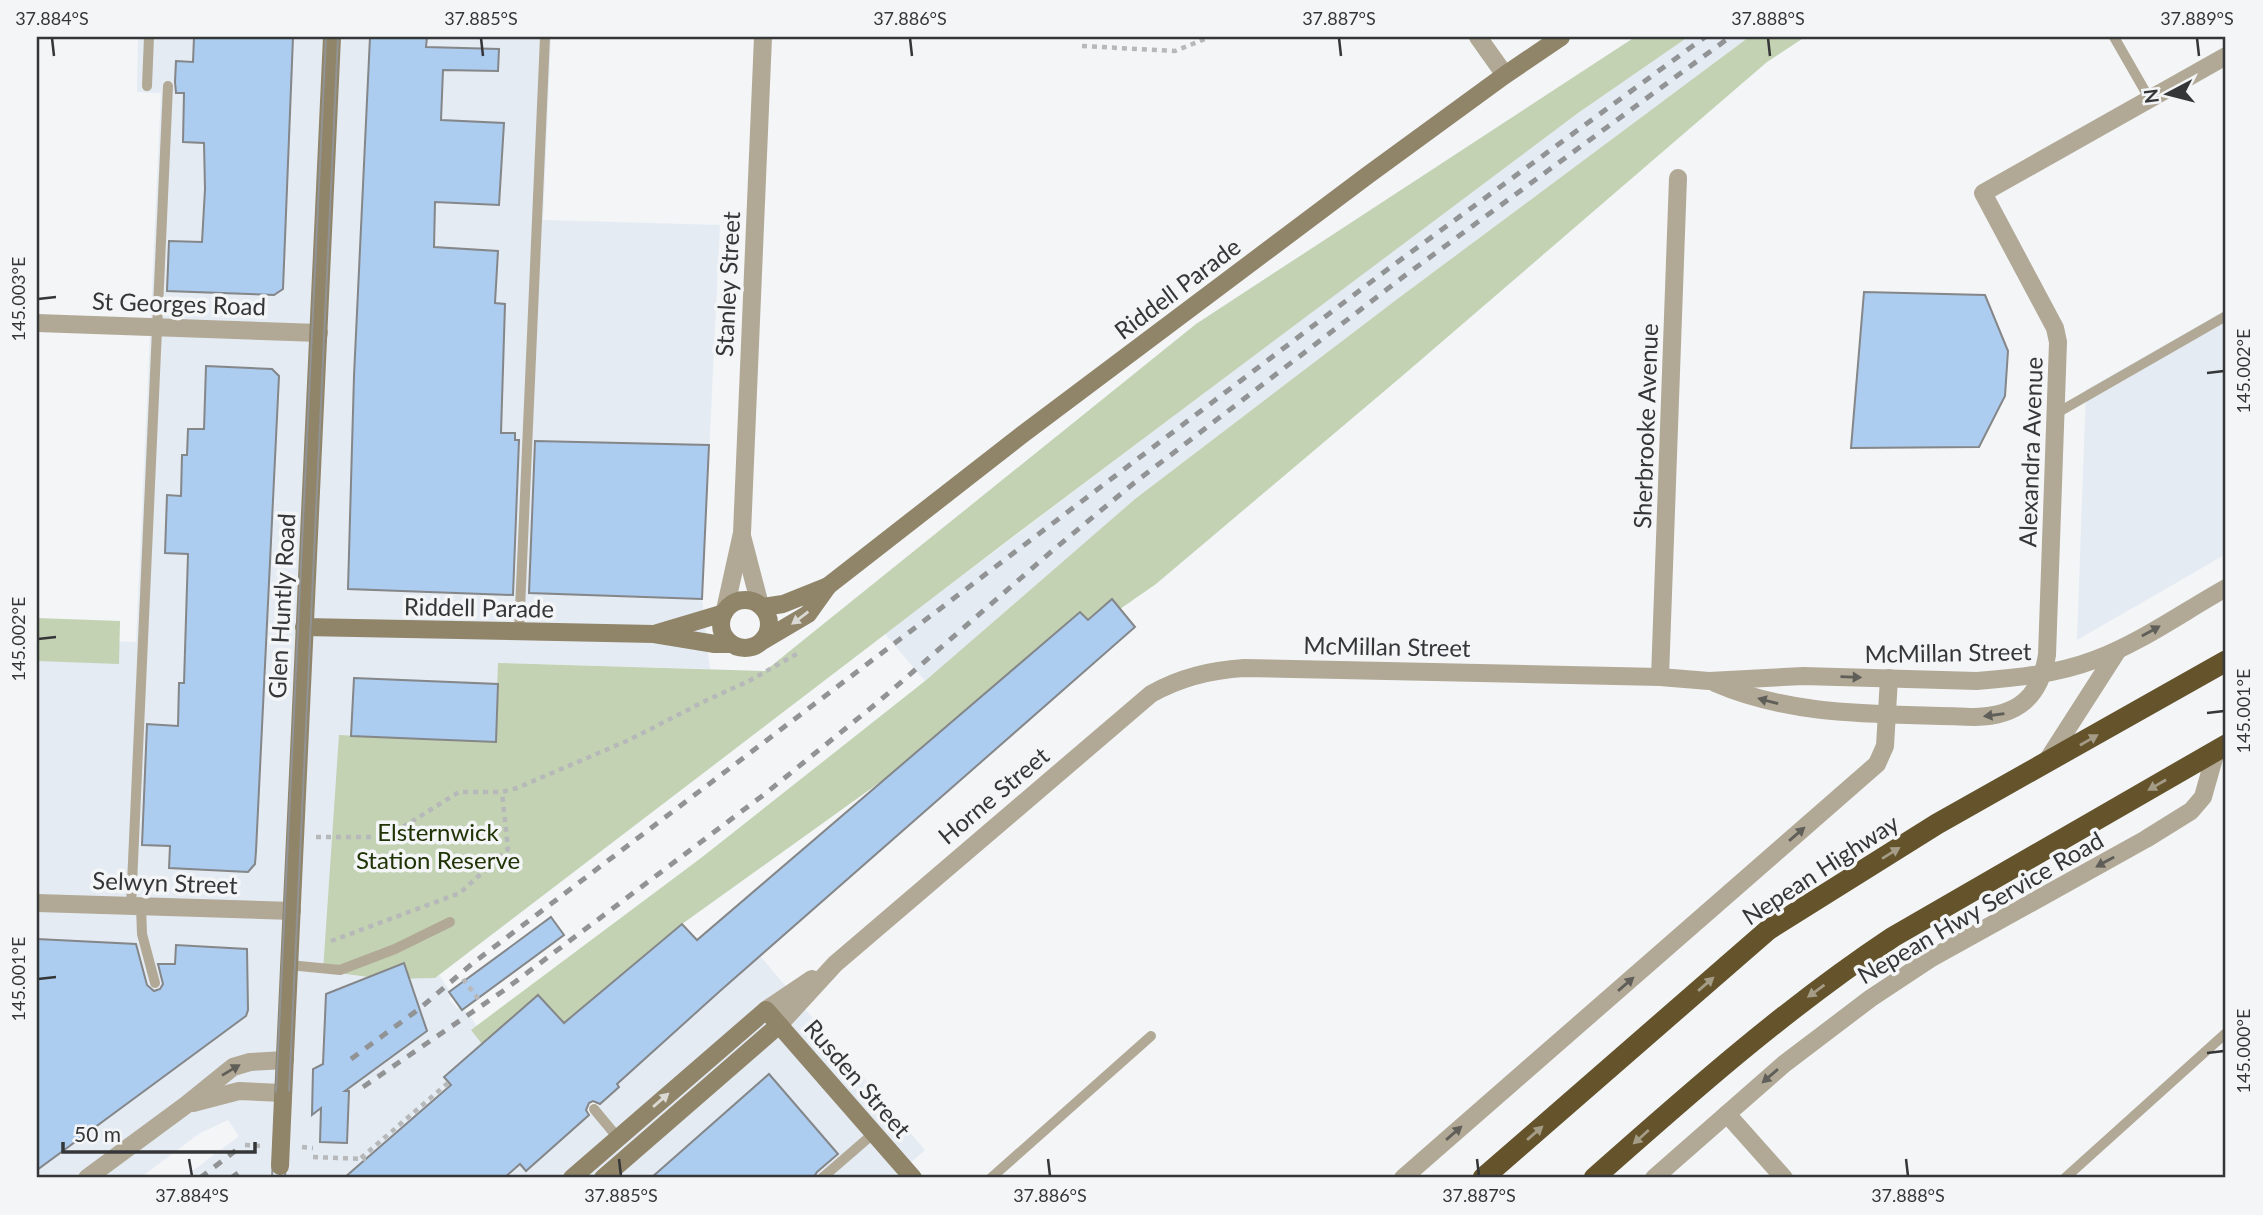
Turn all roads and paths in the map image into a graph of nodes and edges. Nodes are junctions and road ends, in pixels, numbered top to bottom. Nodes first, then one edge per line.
1 (149, 37) edge
2 (332, 37) edge
3 (545, 37) edge
4 (763, 37) edge
5 (1210, 37) edge
6 (1478, 37) edge
7 (1561, 37) edge
8 (2115, 37) edge
9 (1082, 46) dead end
10 (2226, 56) edge
11 (1505, 75) junction
12 (147, 86) dead end
13 (168, 86) dead end
14 (2150, 98) junction
15 (1678, 178) dead end
16 (2226, 316) edge
17 (37, 323) edge
18 (157, 328) junction
19 (319, 333) junction
20 (2057, 413) junction
21 (742, 533) junction
22 (828, 586) junction
23 (2226, 588) edge
24 (761, 606) junction
25 (725, 611) junction
26 (304, 627) junction
27 (519, 632) junction
28 (654, 634) junction
29 (764, 639) junction
30 (732, 644) junction
31 (2120, 648) junction
32 (800, 652) dead end
33 (2226, 662) edge
34 (2042, 673) junction
35 (1190, 676) joint
36 (1660, 677) junction
37 (1889, 678) junction
38 (1709, 681) junction
39 (1888, 713) junction
40 (2221, 748) edge
41 (2044, 765) junction
42 (502, 792) junction
43 (295, 838) junction
44 (37, 903) edge
45 (136, 906) junction
46 (292, 911) junction
47 (450, 922) dead end
48 (331, 941) dead end
49 (835, 964) junction
50 (289, 965) junction
51 (463, 979) dead end
52 (155, 983) dead end
53 (479, 1000) dead end
54 (766, 1010) junction
55 (779, 1025) junction
56 (2226, 1033) edge
57 (1151, 1036) dead end
58 (285, 1060) junction
59 (449, 1082) dead end
60 (283, 1096) junction
61 (186, 1105) junction
62 (594, 1110) dead end
63 (1727, 1114) junction
64 (638, 1121) junction
65 (874, 1133) junction
66 (651, 1136) junction
67 (618, 1138) junction
68 (313, 1157) dead end
69 (87, 1178) edge
70 (279, 1178) edge
71 (572, 1178) edge
72 (603, 1178) edge
73 (822, 1178) edge
74 (913, 1178) edge
75 (991, 1178) edge
76 (1403, 1178) edge
77 (1483, 1178) edge
78 (1594, 1178) edge
79 (1654, 1178) edge
80 (1784, 1178) edge
81 (2065, 1178) edge

1 - 12 lane
2 - 19 street, Glen Huntly Road
3 - 27 lane
4 - 21 street, Stanley Street
5 - 9 path
6 - 11 street
7 - 11 street, Riddell Parade
8 - 14 lane
10 - 14 street, Alexandra Avenue
11 - 22 street, Riddell Parade
13 - 18 lane
14 - 20 street, Alexandra Avenue
15 - 36 street, Sherbrooke Avenue
16 - 20 lane
17 - 18 street, St Georges Road
18 - 19 street, St Georges Road
18 - 45 lane
19 - 26 street, Glen Huntly Road
20 - 34 street, Alexandra Avenue
21 - 24 street, Stanley Street
21 - 25 street, Stanley Street
22 - 24 street, Riddell Parade
22 -> 29 street, Riddell Parade
31 -> 23 street
24 - 25 street
24 - 29 street
25 - 28 street, Riddell Parade
25 - 30 street
26 - 27 street, Riddell Parade
26 - 43 street, Glen Huntly Road
27 - 28 street, Riddell Parade
28 - 30 street, Riddell Parade
29 - 30 street
31 - 34 street
31 - 41 street
32 - 42 path
41 -> 33 highway, Nepean Highway
34 - 37 street, McMillan Street
34 -> 39 street, McMillan Street
35 - 36 street, McMillan Street
35 - 49 street, Horne Street
36 - 38 street, McMillan Street
38 -> 37 street, McMillan Street
37 - 39 street
39 -> 38 street, McMillan Street
76 -> 39 street
40 -> 63 street, Nepean Hwy Service Road
40 -> 78 highway
77 -> 41 highway, Nepean Highway
42 - 43 path
42 - 48 path
43 - 46 street, Glen Huntly Road
44 - 45 street, Selwyn Street
45 - 46 street, Selwyn Street
45 - 52 lane
46 - 50 street, Glen Huntly Road
47 - 50 lane
49 - 54 street, Horne Street
49 - 55 street, Horne Street
50 - 58 street, Glen Huntly Road
51 - 53 path
54 - 55 street, Rusden Street
64 -> 54 street, Horne Street
55 - 65 street, Rusden Street
55 - 66 street, Horne Street
56 - 81 lane
57 - 75 lane
58 - 60 street, Glen Huntly Road
61 -> 58 street
59 - 68 path
60 - 61 street
60 - 70 street, Glen Huntly Road, bridge
61 - 69 street
62 - 67 lane
63 - 79 street, Nepean Hwy Service Road
63 - 80 street
64 - 66 street
64 - 67 street, Horne Street
65 - 73 lane
65 - 74 street, Rusden Street
66 - 72 street, Horne Street
67 - 71 street, Horne Street

